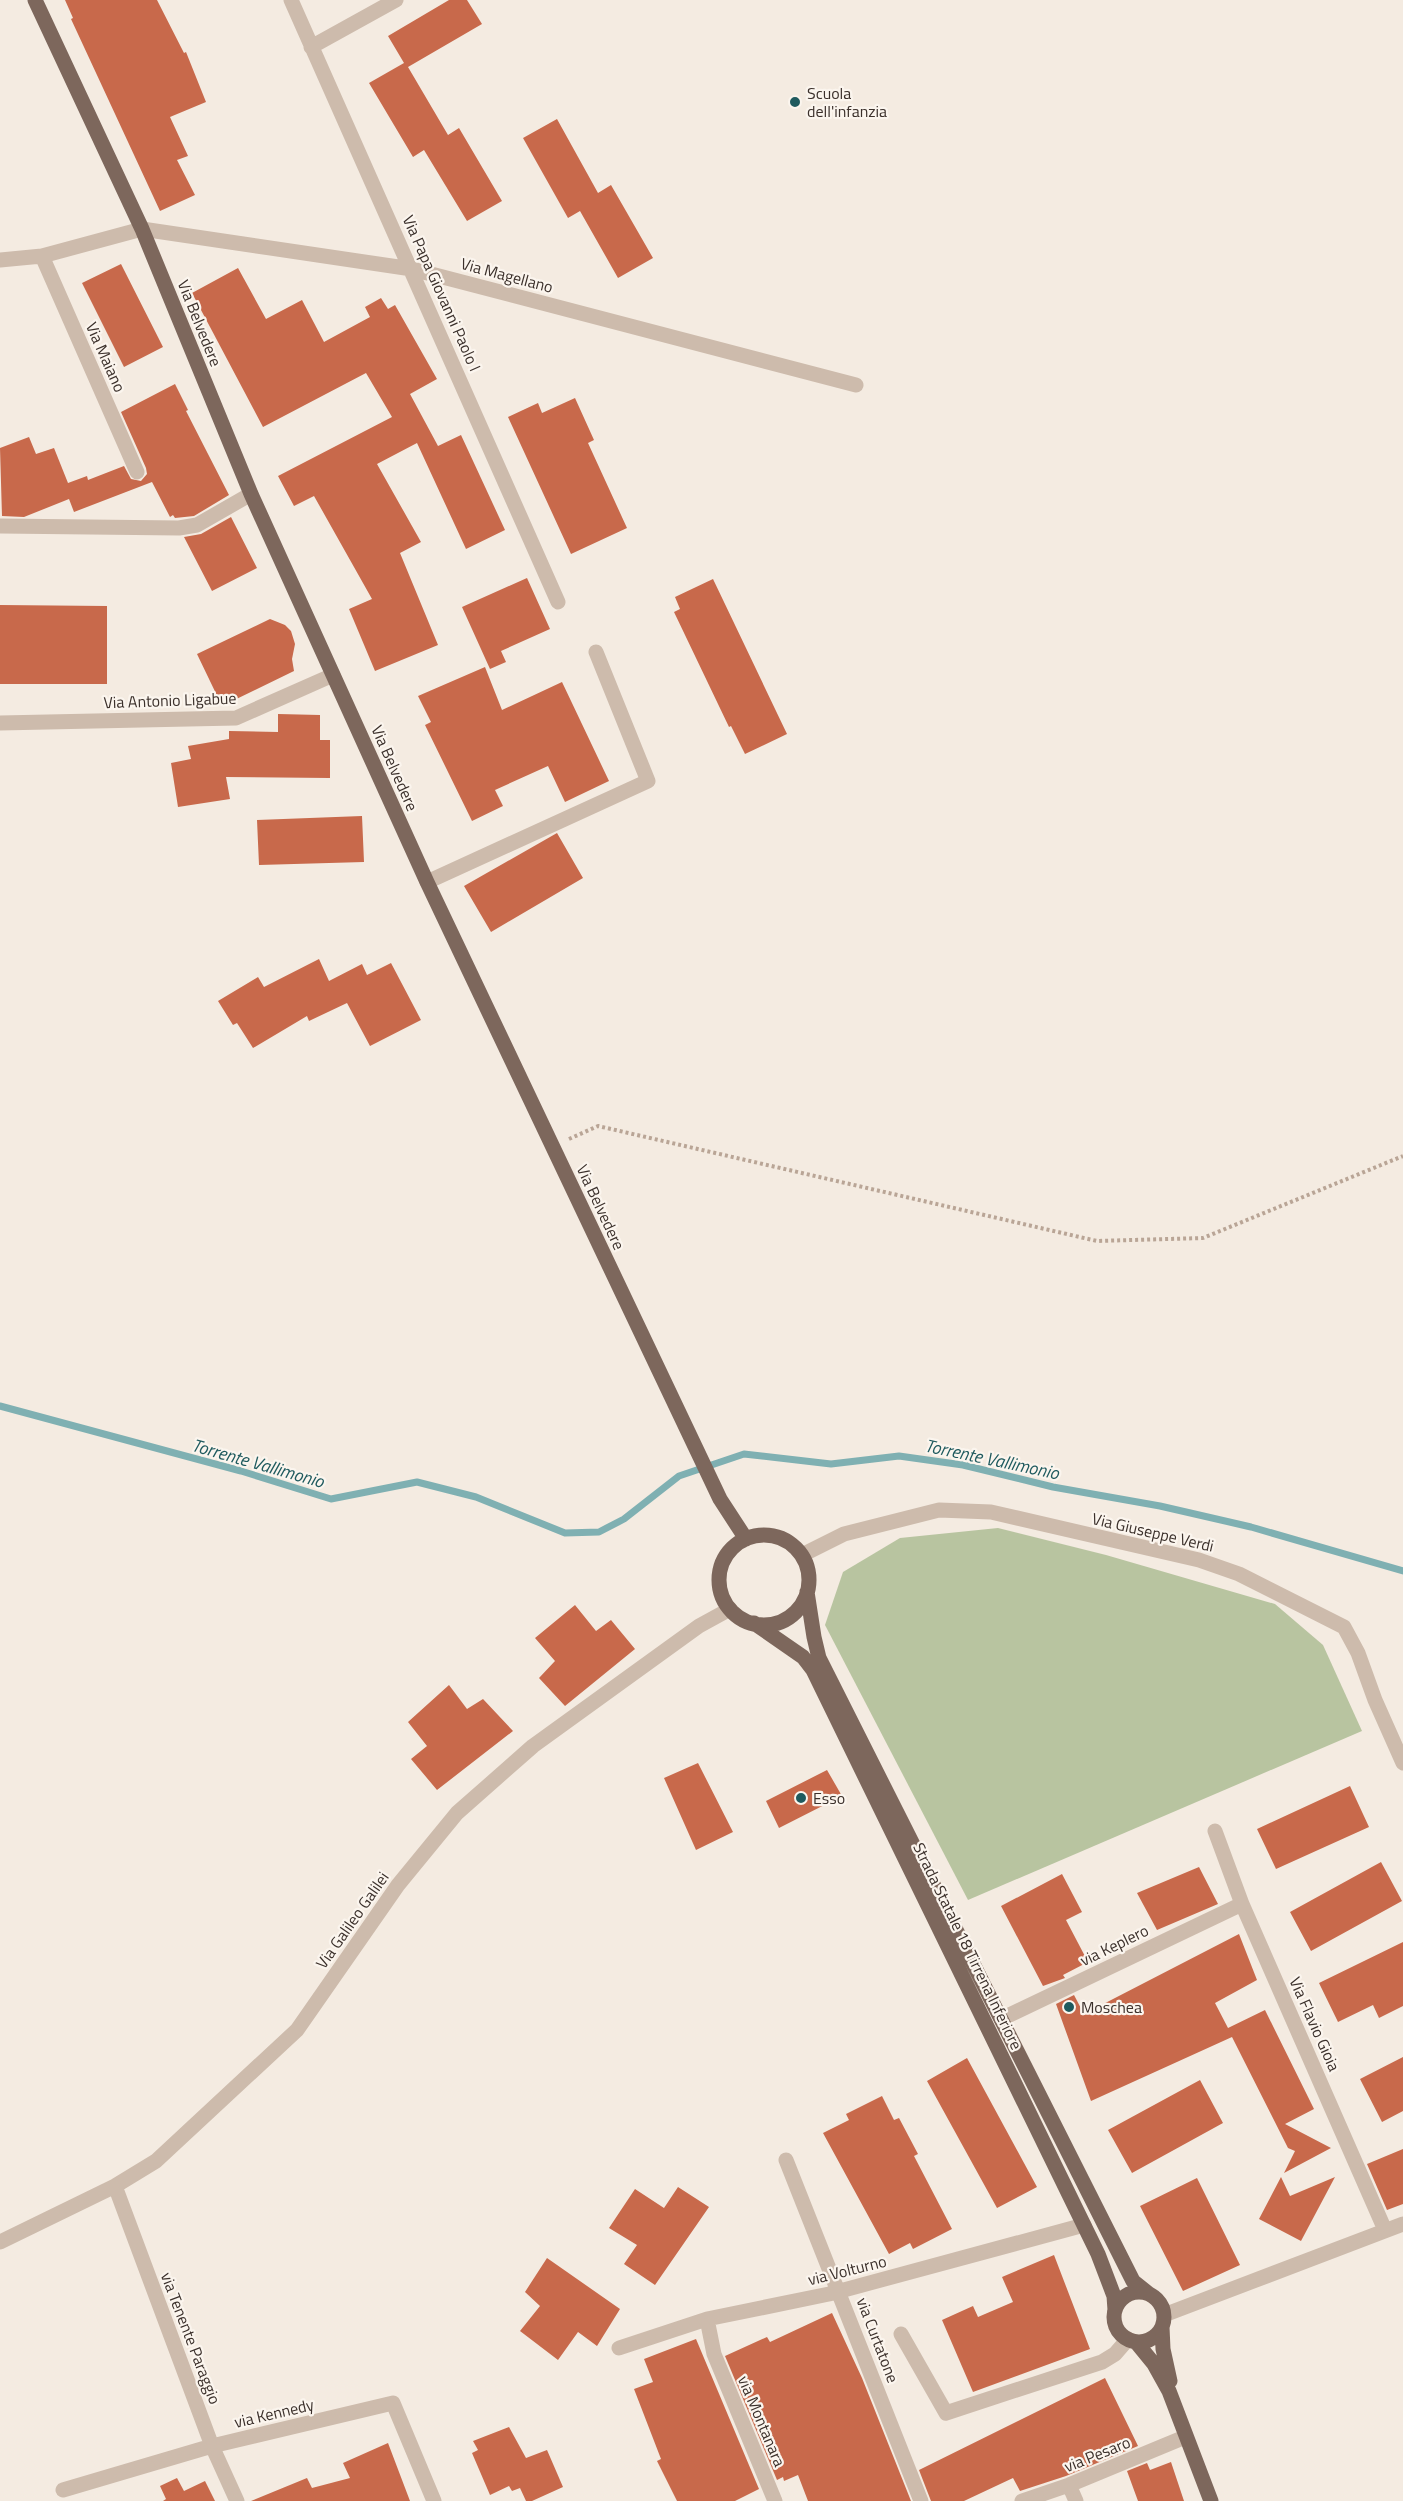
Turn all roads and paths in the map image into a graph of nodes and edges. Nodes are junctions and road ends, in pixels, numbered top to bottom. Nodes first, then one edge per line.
1 (35, 0) edge
2 (291, 0) edge
3 (396, 0) edge
4 (311, 47) junction
5 (142, 230) junction
6 (42, 256) junction
7 (0, 260) edge
8 (412, 269) junction
9 (856, 385) dead end
10 (137, 472) dead end
11 (250, 494) junction
12 (0, 525) edge
13 (558, 602) dead end
14 (596, 652) dead end
15 (333, 675) junction
16 (0, 723) edge
17 (427, 882) junction
18 (552, 1146) junction
19 (1403, 1156) edge
20 (746, 1539) junction
21 (802, 1555) junction
22 (807, 1592) junction
23 (730, 1609) junction
24 (754, 1623) junction
25 (1403, 1763) edge
26 (1215, 1831) dead end
27 (1242, 1904) junction
28 (1001, 2019) junction
29 (786, 2160) dead end
30 (115, 2186) junction
31 (1403, 2224) edge
32 (1084, 2225) junction
33 (1385, 2230) junction
34 (0, 2242) edge
35 (839, 2292) junction
36 (1148, 2293) junction
37 (1115, 2310) junction
38 (707, 2319) junction
39 (1163, 2321) junction
40 (901, 2334) dead end
41 (1132, 2340) junction
42 (619, 2348) dead end
43 (1180, 2419) junction
44 (1185, 2437) junction
45 (212, 2446) junction
46 (1069, 2485) junction
47 (63, 2490) dead end
48 (237, 2501) edge
49 (434, 2501) edge
50 (775, 2501) edge
51 (921, 2501) edge
52 (1022, 2501) edge
53 (1076, 2501) edge
54 (1211, 2501) edge

1 - 5 main road, Via Belvedere
2 - 4 street, Via Papa Giovanni Paolo I
3 - 4 street
4 - 8 street, Via Papa Giovanni Paolo I
5 - 6 street
5 - 8 street, Via Magellano
5 - 11 main road, Via Belvedere
6 - 7 street
6 - 10 street, Via Maiano
8 - 9 street, Via Magellano
8 - 13 street, Via Papa Giovanni Paolo I
11 - 12 street
11 - 15 main road, Via Belvedere
14 - 17 street
15 - 16 street, Via Antonio Ligabue
15 - 17 main road, Via Belvedere
17 - 18 main road, Via Belvedere
18 - 19 path
18 - 20 main road, Via Belvedere
20 - 21 main road
20 - 23 main road
21 - 22 main road, Strada Statale 18 Tirrena Inferiore
21 - 25 street, Via Giuseppe Verdi
22 - 24 main road
22 - 28 main road, Strada Statale 18 Tirrena Inferiore
23 - 24 main road, Strada Statale 18 Tirrena Inferiore
23 - 30 street, Via Galileo Galilei
24 - 32 main road, Strada Statale 18 Tirrena Inferiore
26 - 27 street, Via Flavio Gioia
27 - 28 street, via Keplero
27 - 33 street, Via Flavio Gioia
28 - 36 main road, Strada Statale 18 Tirrena Inferiore
29 - 35 street, via Curtatone
30 - 34 street, Via Galileo Galilei
30 - 45 street, via Tenente Paraggio
31 - 33 street
32 - 35 street, via Volturno
32 - 37 main road, Strada Statale 18 Tirrena Inferiore
33 - 39 street
35 - 38 street, via Volturno
35 - 51 street, via Curtatone
36 - 37 main road
36 - 39 main road, Strada Statale 18 Tirrena Inferiore
37 - 41 main road, Strada Statale 18 Tirrena Inferiore
38 - 42 street, via Volturno
38 - 50 street, via Montanara
39 - 41 main road
39 - 43 main road, Strada Statale 18 Tirrena Inferiore
40 - 41 street
41 - 43 main road, Strada Statale 18 Tirrena Inferiore
43 - 44 main road, Strada Statale 18 Tirrena Inferiore
44 - 46 street, via Pesaro
44 - 54 main road, Strada Statale 18 Tirrena Inferiore
45 - 47 street, via Kennedy
45 - 48 street, via Tenente Paraggio
45 - 49 street, via Kennedy
46 - 52 street, via Pesaro
46 - 53 street

